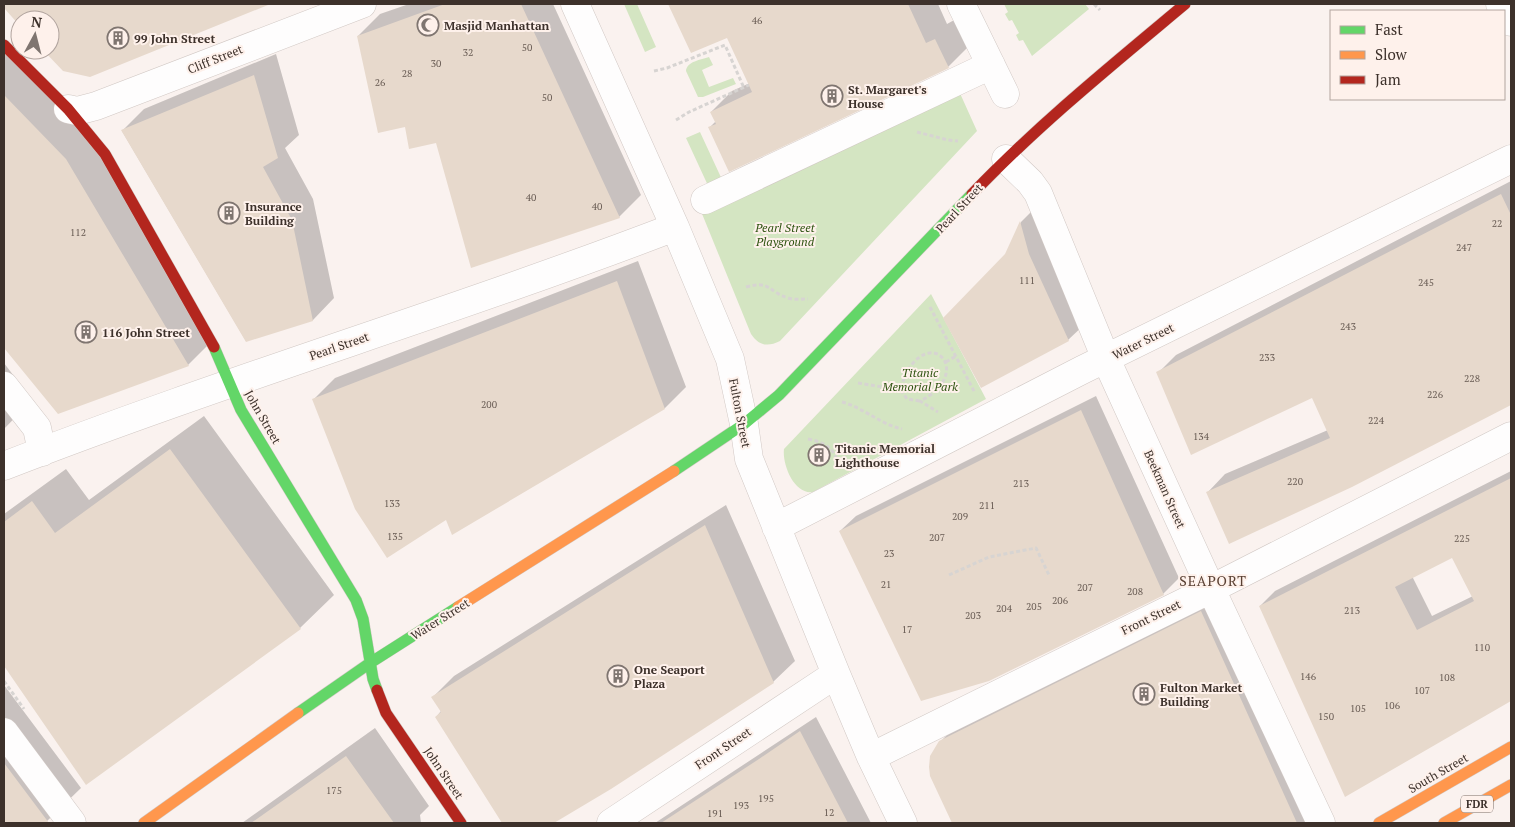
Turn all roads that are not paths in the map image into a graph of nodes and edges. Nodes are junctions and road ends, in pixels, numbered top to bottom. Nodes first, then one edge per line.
1 (362, 4) edge
2 (575, 4) edge
3 (961, 4) edge
4 (1185, 4) edge
5 (4, 45) edge
6 (991, 65) junction
7 (1005, 94) dead end
8 (68, 109) junction
9 (1006, 159) junction
10 (1511, 159) edge
11 (705, 200) dead end
12 (675, 226) junction
13 (1106, 359) junction
14 (230, 385) junction
15 (4, 386) edge
16 (744, 424) junction
17 (1511, 436) edge
18 (42, 452) junction
19 (4, 466) edge
20 (776, 527) junction
21 (1210, 589) junction
22 (370, 663) junction
23 (836, 674) junction
24 (4, 732) edge
25 (1511, 747) edge
26 (870, 757) junction
27 (1511, 785) edge
28 (72, 823) edge
29 (144, 823) edge
30 (461, 823) edge
31 (611, 823) edge
32 (902, 823) edge
33 (1321, 823) edge
34 (1379, 823) edge
35 (1444, 823) edge

1 - 8 street, Cliff Street
2 - 12 street, Fulton Street
3 - 6 street
4 - 9 main road, Pearl Street
5 - 8 main road, John Street
6 - 7 street
6 - 11 street
8 - 14 main road, John Street
9 - 13 street, Beekman Street
9 - 16 main road, Pearl Street
10 - 13 street, Water Street
12 - 14 street, Pearl Street
12 - 16 street, Fulton Street
13 - 20 street, Water Street
13 - 21 street, Beekman Street
14 - 18 street, Pearl Street
14 - 22 main road, John Street
15 - 18 street
16 - 20 street, Fulton Street
16 - 22 main road, Water Street
17 - 21 street, Front Street
18 - 19 street, Pearl Street
20 - 23 street, Fulton Street
21 - 26 street, Front Street
21 - 33 street, Beekman Street
22 - 29 main road, Water Street
22 - 30 main road, John Street
23 - 26 street, Fulton Street
23 - 31 street, Front Street
24 - 28 street
25 - 34 main road, South Street
26 - 32 street, Fulton Street
27 - 35 main road, FDR

